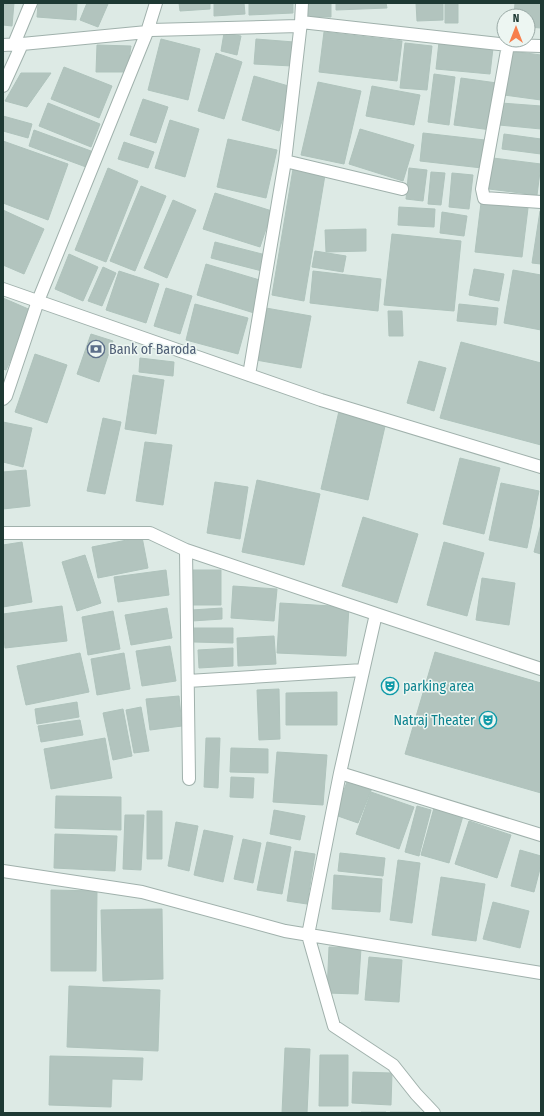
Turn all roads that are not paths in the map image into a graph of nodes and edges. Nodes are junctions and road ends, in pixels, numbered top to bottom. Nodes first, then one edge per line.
1 (32, 3) edge
2 (156, 3) edge
3 (302, 3) edge
4 (301, 22) junction
5 (147, 32) junction
6 (13, 44) edge
7 (496, 44) edge
8 (507, 48) edge
9 (3, 86) edge
10 (285, 161) junction
11 (402, 189) dead end
12 (541, 202) edge
13 (3, 289) edge
14 (38, 301) junction
15 (249, 375) junction
16 (3, 399) edge
17 (541, 467) edge
18 (3, 533) edge
19 (186, 550) junction
20 (376, 614) junction
21 (541, 669) edge
22 (364, 670) junction
23 (188, 681) junction
24 (340, 773) junction
25 (189, 779) dead end
26 (541, 834) edge
27 (3, 871) edge
28 (308, 935) junction
29 (541, 973) edge
30 (434, 1113) edge

1 - 6 street
2 - 5 street
3 - 4 street
4 - 5 street
4 - 7 street
4 - 10 street
5 - 6 street
5 - 14 street
6 - 9 street
8 - 12 street
10 - 11 street
10 - 15 street
13 - 14 street
14 - 15 street
14 - 16 street
15 - 17 street
18 - 19 street
19 - 20 street
19 - 23 street
20 - 21 street
20 - 22 street
22 - 23 street
22 - 24 street
23 - 25 street
24 - 26 street
24 - 28 street
27 - 28 street
28 - 29 street
28 - 30 street

